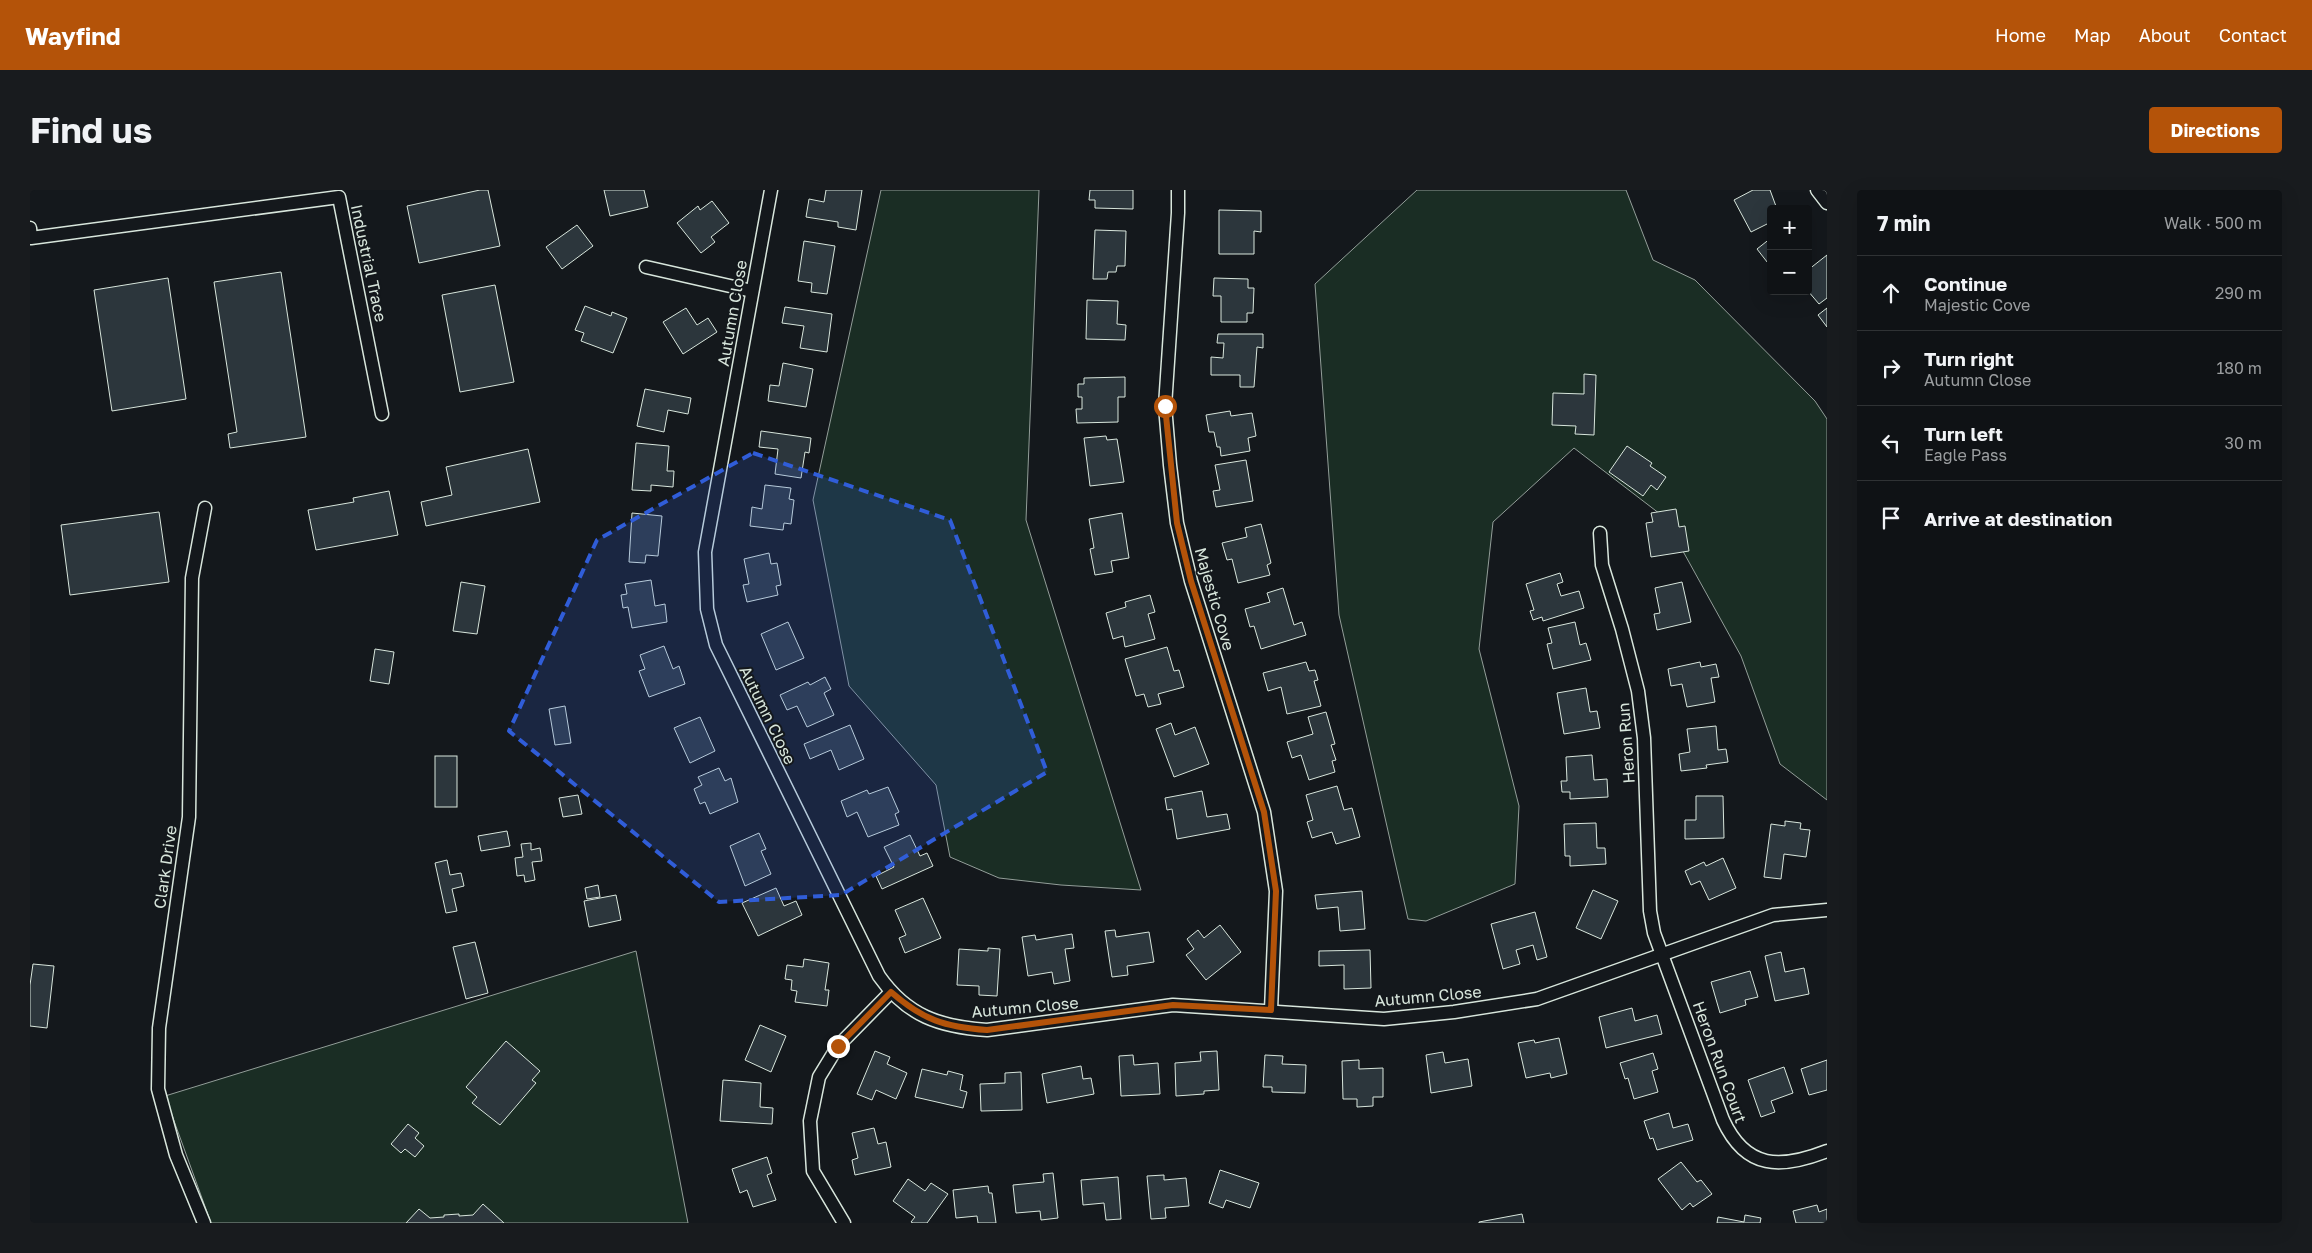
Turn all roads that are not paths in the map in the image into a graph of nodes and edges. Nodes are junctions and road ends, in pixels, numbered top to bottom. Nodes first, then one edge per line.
1 (771, 190) edge
2 (1178, 190) edge
3 (1817, 190) edge
4 (1827, 204) edge
5 (30, 228) edge
6 (646, 267) dead end
7 (752, 291) junction
8 (382, 414) dead end
9 (205, 508) dead end
10 (1600, 533) dead end
11 (1827, 910) edge
12 (1662, 953) junction
13 (891, 992) junction
14 (1271, 1010) junction
15 (1827, 1150) edge
16 (204, 1223) edge
17 (844, 1223) edge

1 - 7 street, Autumn Close
2 - 14 street, Majestic Cove
3 - 4 street
5 - 8 street, Industrial Trace
6 - 7 street
7 - 13 street, Autumn Close
9 - 16 street, Clark Drive
10 - 12 street, Heron Run
11 - 12 street, Autumn Close
12 - 14 street, Autumn Close
12 - 15 street, Heron Run Court
13 - 14 street, Autumn Close
13 - 17 street

